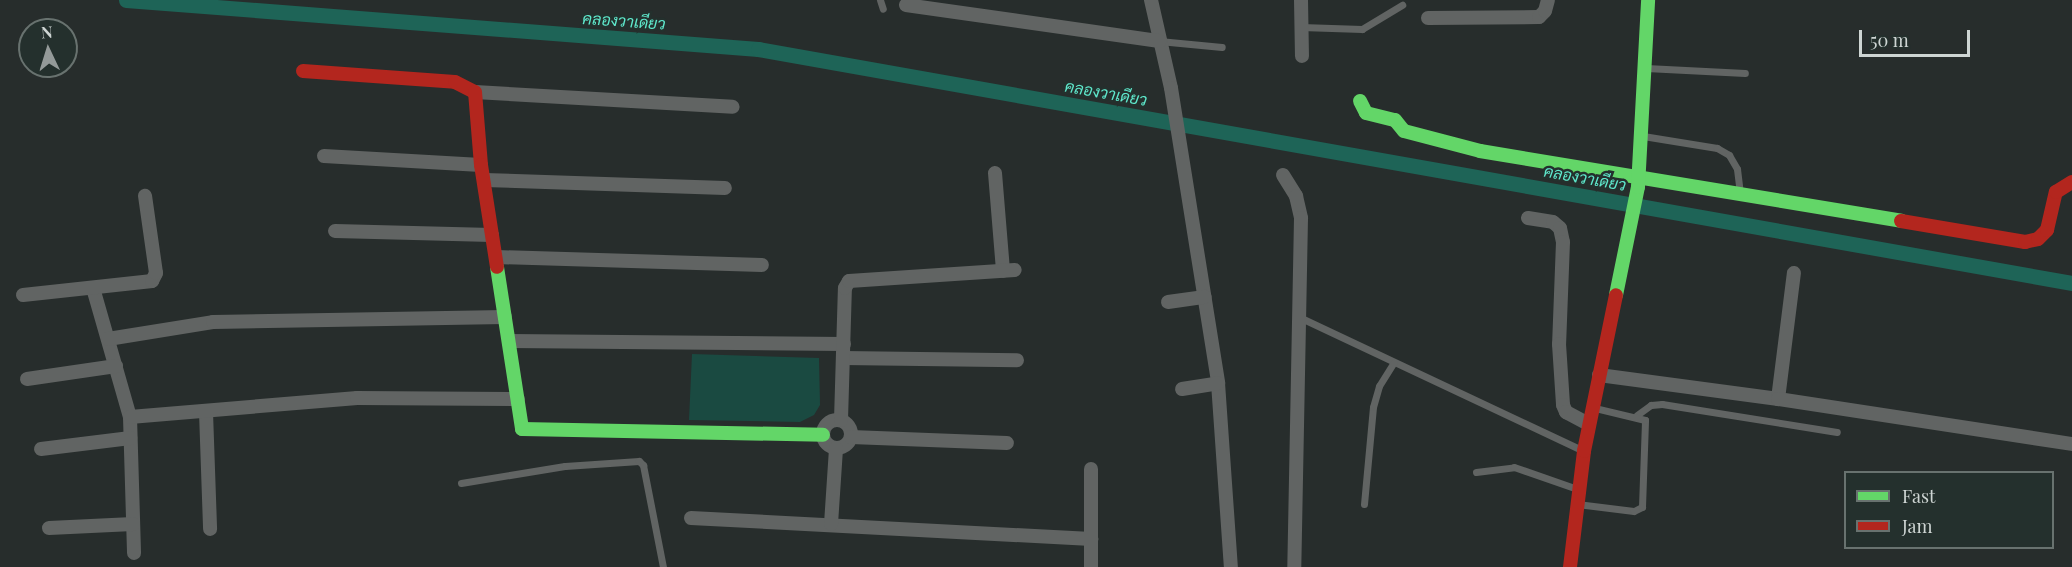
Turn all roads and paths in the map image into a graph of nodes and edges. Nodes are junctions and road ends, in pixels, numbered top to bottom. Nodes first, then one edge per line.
1 (880, 0) edge
2 (1151, 0) edge
3 (1301, 0) edge
4 (1548, 0) edge
5 (1648, 0) edge
6 (906, 5) dead end
7 (1402, 5) dead end
8 (883, 9) dead end
9 (1428, 18) dead end
10 (1301, 27) junction
11 (1159, 41) junction
12 (1222, 47) dead end
13 (1302, 56) dead end
14 (1644, 68) junction
15 (303, 70) dead end
16 (1745, 73) dead end
17 (474, 92) junction
18 (1360, 101) dead end
19 (733, 107) dead end
20 (1641, 136) junction
21 (324, 156) dead end
22 (481, 165) junction
23 (995, 173) dead end
24 (1283, 175) dead end
25 (484, 180) junction
26 (1639, 181) junction
27 (2072, 182) edge
28 (725, 188) dead end
29 (1740, 193) junction
30 (145, 196) dead end
31 (1528, 218) dead end
32 (335, 231) dead end
33 (492, 235) junction
34 (496, 257) junction
35 (762, 265) dead end
36 (1794, 273) dead end
37 (93, 288) junction
38 (23, 295) dead end
39 (1205, 297) junction
40 (1168, 302) dead end
41 (505, 317) junction
42 (1299, 317) junction
43 (108, 339) junction
44 (509, 341) junction
45 (844, 351) junction
46 (1017, 360) dead end
47 (1394, 362) junction
48 (116, 366) junction
49 (1599, 375) junction
50 (27, 379) dead end
51 (1218, 383) junction
52 (1182, 389) dead end
53 (518, 399) junction
54 (1778, 399) junction
55 (1593, 408) junction
56 (206, 412) junction
57 (1637, 415) junction
58 (130, 417) junction
59 (841, 420) junction
60 (1589, 424) junction
61 (1838, 432) dead end
62 (823, 435) junction
63 (851, 437) junction
64 (130, 438) junction
65 (1007, 443) dead end
66 (2072, 444) edge
67 (836, 448) junction
68 (41, 449) dead end
69 (1584, 451) junction
70 (1090, 469) dead end
71 (1476, 472) dead end
72 (461, 483) dead end
73 (1578, 489) junction
74 (1364, 504) dead end
75 (1576, 504) junction
76 (691, 519) dead end
77 (133, 524) junction
78 (831, 524) junction
79 (49, 528) dead end
80 (210, 530) dead end
81 (1091, 538) junction
82 (134, 552) dead end
83 (663, 567) edge
84 (1090, 567) edge
85 (1231, 567) edge
86 (1294, 567) edge
87 (1570, 567) edge

1 - 8 lane
2 - 11 street
3 - 10 street
4 - 9 street
5 - 14 street
6 - 11 street
7 - 10 lane
10 - 13 street
11 - 12 lane
11 - 39 street
14 - 16 lane
14 - 20 street
15 - 17 street
17 - 19 street
17 - 22 street
18 - 26 street
20 - 26 street
20 - 29 lane
21 - 22 street
22 - 25 street
23 - 45 street
24 - 42 street
25 - 28 street
25 - 33 street
26 - 29 street
26 - 49 street
27 - 29 street
30 - 37 street
31 - 60 street
32 - 33 street
33 - 34 street
34 - 35 street
34 - 41 street
36 - 54 street
37 - 38 street
37 - 43 street
39 - 40 street
39 - 51 street
41 - 43 street
41 - 44 street
42 - 47 lane
42 - 86 street
43 - 48 street
44 - 45 street
44 - 53 street
45 - 46 street
45 - 59 street
47 - 69 lane
47 - 74 lane
48 - 50 street
48 - 58 street
49 - 54 street
49 - 55 street
51 - 52 street
51 - 85 street
53 - 56 street
53 - 62 street
54 - 66 street
55 - 57 lane
55 - 60 street
56 - 58 street
56 - 80 street
57 - 61 lane
57 - 75 lane
58 - 64 street
59 - 62 street
59 - 63 street
60 - 69 street
62 - 67 street
63 - 65 street
63 - 67 street
64 - 68 street
64 - 77 street
67 - 78 street
69 - 73 street
70 - 81 street
71 - 73 lane
72 - 83 lane
73 - 75 street
75 - 87 street
76 - 78 street
77 - 79 street
77 - 82 street
78 - 81 street
81 - 84 street

